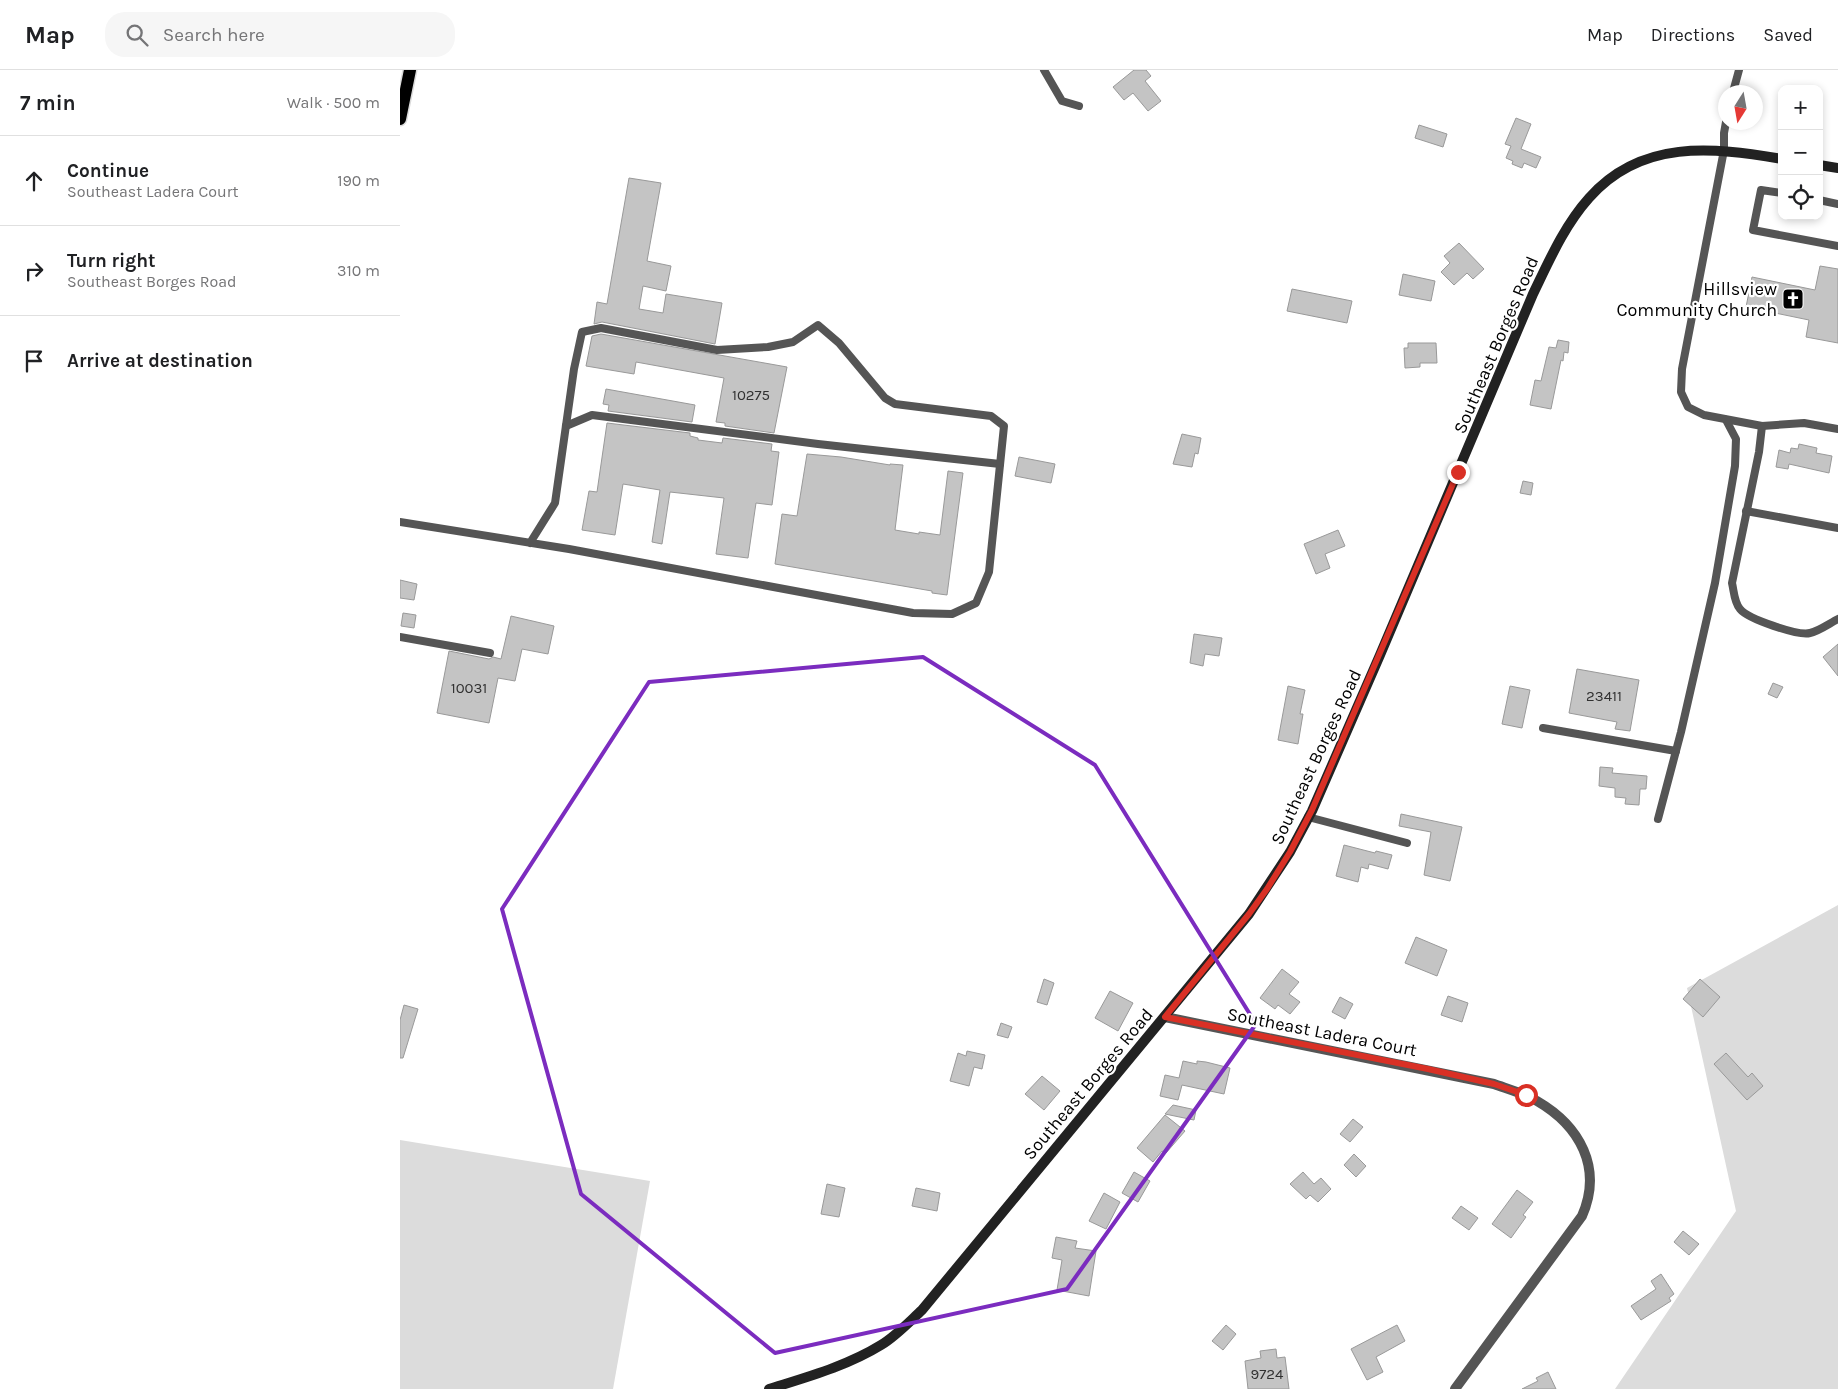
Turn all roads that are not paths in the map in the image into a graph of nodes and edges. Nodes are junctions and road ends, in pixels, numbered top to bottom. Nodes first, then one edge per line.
1 (410, 70) edge
2 (1044, 70) edge
3 (1739, 70) edge
4 (1735, 85) edge
5 (1079, 106) dead end
6 (400, 119) edge
7 (1725, 130) edge
8 (1724, 150) junction
9 (1778, 158) edge
10 (1823, 166) edge
11 (1838, 168) edge
12 (1778, 192) edge
13 (1823, 201) edge
14 (1838, 204) edge
15 (1838, 246) edge
16 (1726, 420) junction
17 (566, 426) junction
18 (1762, 426) junction
19 (1838, 429) edge
20 (1000, 464) junction
21 (1746, 511) junction
22 (400, 522) edge
23 (1838, 528) edge
24 (530, 543) junction
25 (1838, 619) edge
26 (400, 637) edge
27 (490, 653) dead end
28 (1543, 728) dead end
29 (1676, 751) junction
30 (1308, 818) junction
31 (1658, 819) dead end
32 (1408, 843) dead end
33 (1165, 1017) junction
34 (769, 1389) edge
35 (1455, 1389) edge

1 - 6 main road
2 - 5 lane
3 - 4 lane
7 - 8 lane
8 - 9 street, Southeast Borges Road
8 - 16 lane
8 - 30 street, Southeast Borges Road
10 - 11 street
12 - 15 lane
13 - 14 lane
16 - 18 lane
16 - 29 lane
17 - 20 lane
17 - 20 lane
17 - 24 lane
18 - 19 lane
18 - 21 lane
20 - 24 lane
21 - 23 lane
21 - 25 lane
22 - 24 lane
26 - 27 lane
28 - 29 lane
29 - 31 lane
30 - 32 lane
30 - 33 street, Southeast Borges Road
33 - 34 street, Southeast Borges Road
33 - 35 street, Southeast Ladera Court

